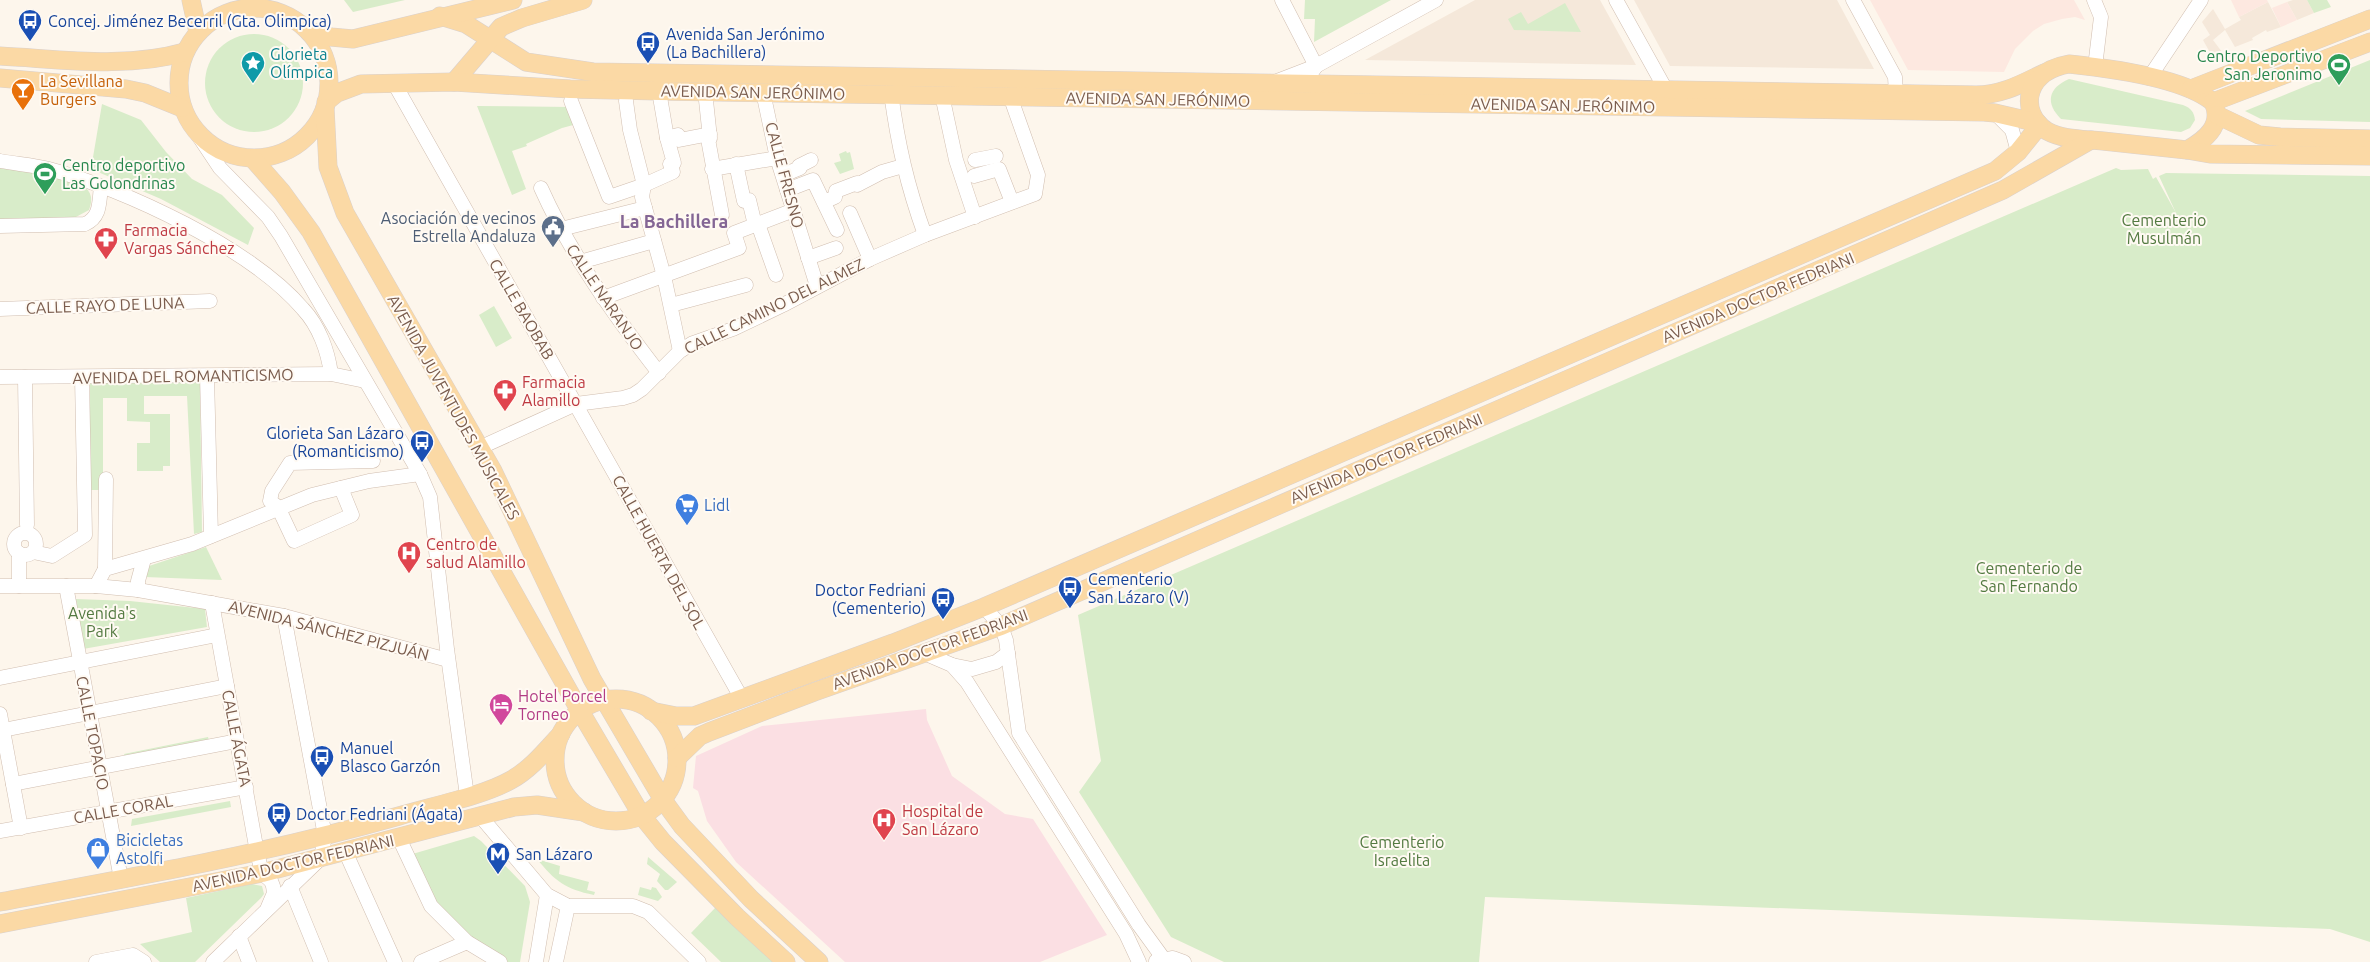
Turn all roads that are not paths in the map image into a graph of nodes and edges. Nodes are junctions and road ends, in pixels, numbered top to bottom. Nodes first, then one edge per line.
1 (191, 0) edge
2 (513, 0) edge
3 (583, 0) edge
4 (1282, 0) edge
5 (1436, 0) edge
6 (1616, 0) edge
7 (1853, 0) edge
8 (2094, 0) edge
9 (2201, 0) edge
10 (258, 4) edge
11 (440, 16) junction
12 (2370, 19) edge
13 (308, 31) junction
14 (198, 32) junction
15 (489, 39) junction
16 (2370, 42) edge
17 (185, 52) junction
18 (0, 56) edge
19 (1316, 66) junction
20 (2095, 67) junction
21 (2044, 73) junction
22 (0, 78) edge
23 (2149, 78) junction
24 (454, 82) junction
25 (394, 83) junction
26 (1272, 83) junction
27 (1310, 84) junction
28 (2191, 89) junction
29 (1666, 90) junction
30 (659, 91) junction
31 (705, 92) junction
32 (763, 92) junction
33 (891, 93) junction
34 (1896, 94) junction
35 (942, 95) junction
36 (1010, 96) junction
37 (571, 101) dead end
38 (626, 101) dead end
39 (1318, 101) junction
40 (326, 106) junction
41 (182, 108) junction
42 (2215, 109) junction
43 (1994, 113) junction
44 (2038, 125) junction
45 (196, 132) junction
46 (710, 134) junction
47 (667, 138) junction
48 (2370, 139) edge
49 (2090, 140) junction
50 (2186, 150) junction
51 (2018, 152) junction
52 (2370, 156) edge
53 (778, 158) junction
54 (253, 159) junction
55 (811, 160) dead end
56 (0, 161) edge
57 (736, 164) junction
58 (984, 164) dead end
59 (903, 166) junction
60 (712, 169) junction
61 (782, 175) junction
62 (644, 185) junction
63 (101, 186) junction
64 (541, 188) dead end
65 (787, 190) junction
66 (824, 202) junction
67 (1012, 202) junction
68 (645, 208) junction
69 (794, 210) junction
70 (850, 213) dead end
71 (722, 215) dead end
72 (975, 217) junction
73 (558, 224) junction
74 (756, 224) junction
75 (0, 226) edge
76 (837, 230) dead end
77 (925, 234) junction
78 (654, 241) junction
79 (836, 248) dead end
80 (808, 258) junction
81 (870, 259) junction
82 (580, 262) junction
83 (776, 275) dead end
84 (664, 276) junction
85 (310, 285) junction
86 (746, 285) dead end
87 (817, 286) junction
88 (603, 298) junction
89 (210, 301) dead end
90 (671, 305) junction
91 (303, 308) junction
92 (0, 309) edge
93 (680, 351) junction
94 (658, 373) junction
95 (331, 374) junction
96 (207, 376) junction
97 (0, 377) edge
98 (24, 377) junction
99 (82, 377) junction
100 (365, 381) junction
101 (576, 404) junction
102 (479, 448) junction
103 (373, 461) dead end
104 (420, 474) junction
105 (106, 479) dead end
106 (341, 488) junction
107 (278, 508) junction
108 (28, 526) dead end
109 (211, 536) junction
110 (33, 552) junction
111 (19, 553) junction
112 (144, 559) junction
113 (105, 569) junction
114 (0, 586) edge
115 (19, 586) junction
116 (66, 586) junction
117 (96, 586) junction
118 (138, 590) junction
119 (212, 603) junction
120 (984, 607) junction
121 (284, 616) junction
122 (1001, 626) junction
123 (217, 635) junction
124 (924, 653) junction
125 (1008, 653) junction
126 (448, 660) junction
127 (80, 662) junction
128 (952, 664) junction
129 (0, 678) edge
130 (227, 686) junction
131 (742, 699) junction
132 (605, 700) junction
133 (651, 710) junction
134 (580, 711) junction
135 (89, 713) junction
136 (0, 714) edge
137 (994, 723) junction
138 (3, 730) junction
139 (1019, 733) junction
140 (561, 734) junction
141 (238, 741) junction
142 (677, 758) junction
143 (100, 767) junction
144 (14, 784) junction
145 (246, 787) junction
146 (467, 796) junction
147 (663, 800) junction
148 (108, 812) junction
149 (584, 812) junction
150 (642, 816) junction
151 (481, 817) junction
152 (21, 828) junction
153 (0, 832) edge
154 (325, 836) junction
155 (400, 838) junction
156 (345, 851) junction
157 (257, 852) junction
158 (321, 858) junction
159 (262, 873) junction
160 (121, 879) junction
161 (290, 886) junction
162 (547, 895) junction
163 (0, 902) edge
164 (568, 906) junction
165 (266, 910) junction
166 (0, 924) edge
167 (240, 936) junction
168 (466, 942) junction
169 (1159, 960) edge
170 (96, 962) edge
171 (144, 962) edge
172 (213, 962) edge
173 (249, 962) edge
174 (321, 962) edge
175 (396, 962) edge
176 (421, 962) edge
177 (500, 962) edge
178 (536, 962) edge
179 (556, 962) edge
180 (699, 962) edge
181 (786, 962) edge
182 (819, 962) edge
183 (1139, 962) edge
184 (1184, 962) edge

1 - 14 main road
2 - 11 main road
3 - 15 main road
4 - 19 street
5 - 19 street
6 - 29 street
7 - 34 street
8 - 20 street
9 - 23 street
10 - 13 main road
10 - 14 main road
11 - 13 main road
11 - 15 main road, AVENIDA SAN JERÓNIMO
12 - 28 main road
13 - 40 main road
14 - 17 main road
15 - 24 main road
15 - 26 main road, AVENIDA SAN JERÓNIMO
16 - 42 main road
17 - 18 main road
17 - 41 main road
19 - 26 street
19 - 27 street
20 - 21 main road, AVENIDA SAN JERÓNIMO
20 - 23 main road, AVENIDA SAN JERÓNIMO
21 - 34 main road, AVENIDA SAN JERÓNIMO
21 - 44 main road
22 - 41 main road
23 - 28 main road, AVENIDA SAN JERÓNIMO
24 - 25 main road, AVENIDA SAN JERÓNIMO
24 - 30 main road, AVENIDA SAN JERÓNIMO
25 - 40 main road, AVENIDA SAN JERÓNIMO
25 - 101 street, CALLE BAOBAB
26 - 27 main road, AVENIDA SAN JERÓNIMO
27 - 29 main road, AVENIDA SAN JERÓNIMO
27 - 39 street
28 - 42 main road, AVENIDA SAN JERÓNIMO
29 - 34 main road, AVENIDA SAN JERÓNIMO
30 - 31 main road, AVENIDA SAN JERÓNIMO
30 - 47 street
31 - 32 main road, AVENIDA SAN JERÓNIMO
31 - 46 street
32 - 33 main road, AVENIDA SAN JERÓNIMO
32 - 53 street, CALLE FRESNO
33 - 35 main road, AVENIDA SAN JERÓNIMO
33 - 59 street
35 - 36 main road, AVENIDA SAN JERÓNIMO
35 - 72 street
36 - 39 main road, AVENIDA SAN JERÓNIMO
36 - 67 street, CALLE CAMINO DEL ALMEZ
37 - 62 street
38 - 62 street
39 - 43 main road, AVENIDA SAN JERÓNIMO
40 - 54 main road
40 - 102 main road, AVENIDA JUVENTUDES MUSICALES
41 - 45 main road
42 - 48 main road, AVENIDA SAN JERÓNIMO
42 - 50 main road
43 - 44 main road, AVENIDA SAN JERÓNIMO
43 - 51 street
44 - 49 main road, AVENIDA SAN JERÓNIMO
44 - 51 main road, AVENIDA DOCTOR FEDRIANI
45 - 54 main road
45 - 85 street
46 - 47 street
46 - 60 street
47 - 62 street
49 - 50 main road, AVENIDA SAN JERÓNIMO
49 - 122 main road, AVENIDA DOCTOR FEDRIANI
50 - 52 main road, AVENIDA SAN JERÓNIMO
51 - 120 main road, AVENIDA DOCTOR FEDRIANI
53 - 57 street
53 - 61 street, CALLE FRESNO
54 - 134 main road
55 - 61 street
56 - 63 street
57 - 60 street
57 - 74 street
58 - 67 street
59 - 66 street
59 - 77 street
60 - 71 street
61 - 65 street, CALLE FRESNO
62 - 68 street
63 - 75 street
63 - 91 street
64 - 73 street, CALLE NARANJO
65 - 66 street
65 - 69 street, CALLE FRESNO
66 - 76 street
67 - 72 street, CALLE CAMINO DEL ALMEZ
68 - 73 street
68 - 78 street
69 - 74 street
69 - 80 street, CALLE FRESNO
70 - 81 street
72 - 77 street, CALLE CAMINO DEL ALMEZ
73 - 82 street, CALLE NARANJO
74 - 83 street
74 - 84 street
77 - 81 street, CALLE CAMINO DEL ALMEZ
78 - 82 street
78 - 84 street
79 - 80 street
80 - 87 street, CALLE FRESNO
81 - 87 street, CALLE CAMINO DEL ALMEZ
82 - 88 street, CALLE NARANJO
84 - 88 street
84 - 90 street
85 - 91 street
85 - 100 street
86 - 90 street
87 - 93 street, CALLE CAMINO DEL ALMEZ
88 - 94 street, CALLE NARANJO
89 - 92 street, CALLE RAYO DE LUNA
90 - 93 street
91 - 95 street
93 - 94 street, CALLE CAMINO DEL ALMEZ
94 - 101 street, CALLE CAMINO DEL ALMEZ
95 - 96 street, AVENIDA DEL ROMANTICISMO
95 - 100 street, AVENIDA DEL ROMANTICISMO
96 - 99 street, AVENIDA DEL ROMANTICISMO
96 - 109 street
97 - 98 street, AVENIDA DEL ROMANTICISMO
98 - 99 street, AVENIDA DEL ROMANTICISMO
98 - 108 street
99 - 110 street
100 - 104 street
101 - 102 street, CALLE CAMINO DEL ALMEZ
101 - 131 street, CALLE HUERTA DEL SOL
102 - 132 main road, AVENIDA JUVENTUDES MUSICALES
103 - 107 street
104 - 106 street
104 - 126 street
105 - 113 street
106 - 107 street
106 - 107 street
107 - 109 street
109 - 112 street
110 - 111 street
110 - 111 street
111 - 115 street
112 - 113 street
112 - 118 street
113 - 117 street
114 - 115 street, AVENIDA SÁNCHEZ PIZJUÁN
115 - 116 street, AVENIDA SÁNCHEZ PIZJUÁN
116 - 117 street, AVENIDA SÁNCHEZ PIZJUÁN
116 - 127 street, CALLE TOPACIO
117 - 118 street, AVENIDA SÁNCHEZ PIZJUÁN
118 - 119 street, AVENIDA SÁNCHEZ PIZJUÁN
119 - 121 street, AVENIDA SÁNCHEZ PIZJUÁN
119 - 123 street, CALLE ÁGATA
120 - 122 street
120 - 131 main road, AVENIDA DOCTOR FEDRIANI
121 - 126 street, AVENIDA SÁNCHEZ PIZJUÁN
121 - 154 street
122 - 124 main road, AVENIDA DOCTOR FEDRIANI
122 - 125 street
123 - 127 street
123 - 130 street, CALLE ÁGATA
124 - 128 street
124 - 142 main road, AVENIDA DOCTOR FEDRIANI
125 - 128 street
125 - 139 street
126 - 146 street
127 - 129 street
127 - 135 street, CALLE TOPACIO
128 - 137 street
130 - 135 street
130 - 141 street, CALLE ÁGATA
131 - 133 main road, AVENIDA DOCTOR FEDRIANI
132 - 133 main road, AVENIDA DOCTOR FEDRIANI
132 - 134 main road
132 - 147 main road, AVENIDA JUVENTUDES MUSICALES
133 - 142 main road
134 - 140 main road, AVENIDA DOCTOR FEDRIANI
134 - 150 main road
135 - 138 street
135 - 143 street, CALLE TOPACIO
136 - 138 street
137 - 139 street
137 - 183 street
138 - 144 street
139 - 169 street
140 - 146 main road, AVENIDA DOCTOR FEDRIANI
140 - 149 main road
141 - 143 street
141 - 145 street, CALLE ÁGATA
142 - 147 main road
143 - 144 street
143 - 148 street, CALLE TOPACIO
144 - 152 street
145 - 148 street, CALLE CORAL
145 - 157 street, CALLE ÁGATA
146 - 154 main road, AVENIDA DOCTOR FEDRIANI
147 - 150 main road
147 - 182 main road, AVENIDA JUVENTUDES MUSICALES
148 - 152 street, CALLE CORAL
148 - 160 street, CALLE TOPACIO
149 - 150 main road
149 - 151 main road, AVENIDA DOCTOR FEDRIANI
150 - 181 main road
151 - 155 main road, AVENIDA DOCTOR FEDRIANI
151 - 162 street
152 - 153 street, CALLE CORAL
154 - 157 main road, AVENIDA DOCTOR FEDRIANI
154 - 158 street
155 - 156 main road, AVENIDA DOCTOR FEDRIANI
155 - 168 street
156 - 158 main road, AVENIDA DOCTOR FEDRIANI
156 - 175 street
157 - 159 street, CALLE ÁGATA
157 - 160 main road, AVENIDA DOCTOR FEDRIANI
158 - 159 main road, AVENIDA DOCTOR FEDRIANI
158 - 161 street
159 - 165 street, CALLE ÁGATA
159 - 166 main road, AVENIDA DOCTOR FEDRIANI
160 - 163 main road, AVENIDA DOCTOR FEDRIANI
161 - 165 street
161 - 174 street
162 - 164 street
162 - 178 street
164 - 179 street
164 - 180 street
165 - 167 street
167 - 172 street
167 - 173 street
168 - 176 street
168 - 177 street
169 - 184 street
170 - 171 street

